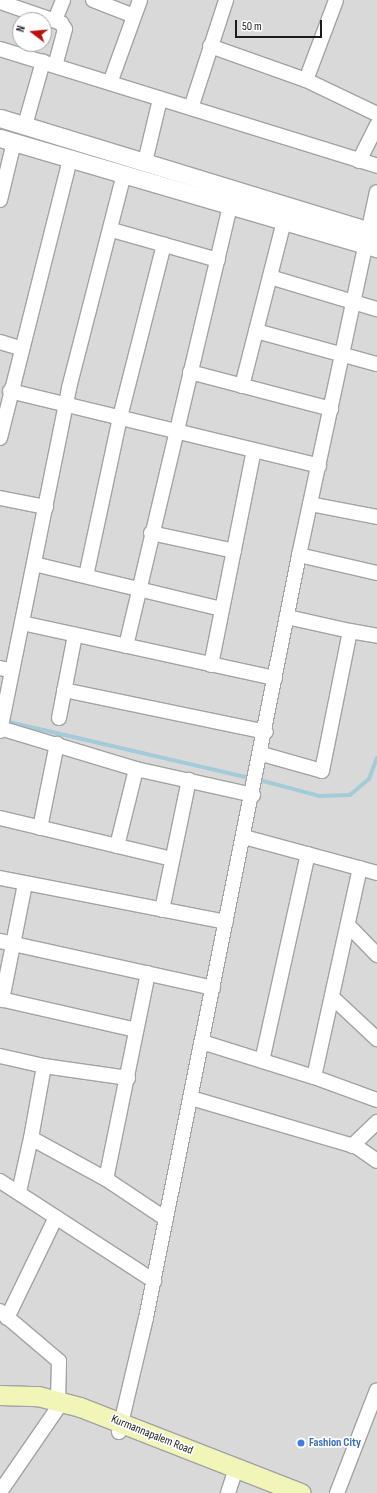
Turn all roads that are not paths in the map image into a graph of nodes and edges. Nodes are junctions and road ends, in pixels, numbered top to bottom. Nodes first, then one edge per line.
1 (63, 0) edge
2 (93, 0) edge
3 (140, 0) edge
4 (226, 0) edge
5 (336, 0) edge
6 (0, 2) edge
7 (134, 16) junction
8 (55, 20) junction
9 (210, 46) junction
10 (0, 49) edge
11 (49, 64) junction
12 (306, 80) junction
13 (110, 83) junction
14 (160, 99) junction
15 (190, 108) junction
16 (377, 114) edge
17 (0, 118) edge
18 (25, 125) junction
19 (377, 125) edge
20 (7, 140) edge
21 (70, 159) junction
22 (359, 161) junction
23 (145, 162) junction
24 (377, 166) edge
25 (124, 174) junction
26 (377, 192) edge
27 (0, 200) edge
28 (230, 206) junction
29 (284, 221) junction
30 (112, 230) junction
31 (371, 239) edge
32 (164, 245) junction
33 (218, 260) junction
34 (270, 277) junction
35 (355, 302) junction
36 (377, 309) edge
37 (256, 330) junction
38 (0, 342) edge
39 (20, 348) junction
40 (344, 352) junction
41 (377, 364) edge
42 (190, 372) junction
43 (242, 386) junction
44 (10, 391) junction
45 (68, 405) junction
46 (331, 409) junction
47 (120, 417) junction
48 (176, 430) junction
49 (0, 438) edge
50 (254, 450) junction
51 (318, 466) junction
52 (0, 498) edge
53 (310, 504) junction
54 (46, 507) junction
55 (377, 517) edge
56 (151, 533) junction
57 (234, 551) junction
58 (299, 555) junction
59 (34, 564) junction
60 (377, 573) edge
61 (86, 576) junction
62 (139, 589) junction
63 (222, 609) junction
64 (287, 617) junction
65 (22, 623) junction
66 (350, 631) junction
67 (75, 635) junction
68 (377, 636) edge
69 (126, 646) junction
70 (211, 665) junction
71 (6, 670) edge
72 (275, 678) junction
73 (64, 690) junction
74 (58, 718) dead end
75 (1, 726) edge
76 (266, 732) junction
77 (57, 744) junction
78 (262, 754) junction
79 (136, 769) junction
80 (189, 780) junction
81 (255, 785) junction
82 (0, 818) edge
83 (40, 828) junction
84 (244, 837) junction
85 (117, 846) junction
86 (308, 854) junction
87 (172, 859) junction
88 (371, 868) edge
89 (0, 878) edge
90 (25, 884) junction
91 (162, 910) junction
92 (226, 922) junction
93 (348, 925) junction
94 (7, 943) edge
95 (377, 955) edge
96 (148, 973) junction
97 (212, 988) junction
98 (332, 997) junction
99 (1, 1000) edge
100 (136, 1030) junction
101 (377, 1039) edge
102 (202, 1042) junction
103 (0, 1056) edge
104 (262, 1061) junction
105 (44, 1066) junction
106 (314, 1077) junction
107 (128, 1078) junction
108 (191, 1098) junction
109 (377, 1100) edge
110 (377, 1122) edge
111 (31, 1138) junction
112 (352, 1146) junction
113 (377, 1161) edge
114 (106, 1179) junction
115 (0, 1181) edge
116 (19, 1192) junction
117 (56, 1216) junction
118 (166, 1219) junction
119 (154, 1281) junction
120 (4, 1315) edge
121 (377, 1390) edge
122 (0, 1396) edge
123 (0, 1403) edge
124 (57, 1405) junction
125 (120, 1428) junction
126 (230, 1486) edge
127 (0, 1492) edge
128 (272, 1493) edge
129 (301, 1493) edge
130 (337, 1493) edge

1 - 8 street
2 - 7 street
3 - 7 street
4 - 9 street
5 - 12 street
6 - 8 street
7 - 13 street
8 - 11 street
9 - 12 street
9 - 15 street
10 - 11 street
11 - 13 street
11 - 18 street
12 - 16 street
13 - 14 street
14 - 15 street
14 - 23 street
15 - 22 street
17 - 18 street
18 - 23 street
19 - 22 street
20 - 21 street
20 - 27 street
21 - 25 street
21 - 39 street
22 - 24 street
23 - 31 street
25 - 28 street
25 - 30 street
26 - 31 street
28 - 29 street
28 - 33 street
29 - 31 street
29 - 34 street
30 - 32 street
30 - 45 street
31 - 35 street
32 - 33 street
32 - 47 street
33 - 42 street
34 - 35 street
34 - 37 street
35 - 36 street
35 - 40 street
37 - 40 street
37 - 43 street
38 - 39 street
39 - 44 street
40 - 41 street
40 - 46 street
42 - 43 street
42 - 48 street
43 - 46 street
44 - 45 street
44 - 49 street
45 - 47 street
45 - 54 street
46 - 51 street
47 - 48 street
47 - 61 street
48 - 50 street
48 - 56 street
50 - 51 street
50 - 57 street
51 - 53 street
52 - 54 street
53 - 55 street
53 - 58 street
54 - 59 street
56 - 57 street
56 - 62 street
57 - 63 street
58 - 60 street
58 - 64 street
59 - 61 street
59 - 65 street
61 - 62 street
62 - 63 street
62 - 69 street
63 - 70 street
64 - 66 street
64 - 72 street
65 - 67 street
65 - 71 street
66 - 68 street
66 - 78 street
67 - 69 street
67 - 73 street
69 - 70 street
70 - 72 street
71 - 75 street
72 - 76 street
73 - 74 street
73 - 76 street
75 - 77 street
76 - 78 street
77 - 79 street
77 - 83 street
78 - 81 street
79 - 80 street
79 - 85 street
80 - 81 street
80 - 87 street
81 - 84 street
82 - 83 street
83 - 85 street
84 - 86 street
84 - 92 street
85 - 87 street
86 - 88 street
86 - 104 street
87 - 91 street
88 - 93 street
89 - 90 street
90 - 91 street
90 - 94 street
91 - 92 street
92 - 97 street
93 - 95 street
93 - 98 street
94 - 96 street
94 - 99 street
96 - 97 street
96 - 100 street
97 - 102 street
98 - 101 street
98 - 106 street
99 - 100 street
100 - 107 street
102 - 104 street
102 - 108 street
103 - 105 street
104 - 106 street
105 - 107 street
105 - 111 street
106 - 109 street
107 - 114 street
108 - 112 street
108 - 118 street
110 - 112 street
111 - 114 street
111 - 116 street
112 - 113 street
114 - 118 street
115 - 116 street
116 - 117 street
117 - 119 street
117 - 120 street
118 - 119 street
119 - 125 street
120 - 124 street
121 - 130 street
122 - 124 main road, Kurmannapalem Road
123 - 124 main road
124 - 125 main road, Kurmannapalem Road
124 - 127 street
125 - 126 main road
125 - 129 main road, Kurmannapalem Road
126 - 128 main road

